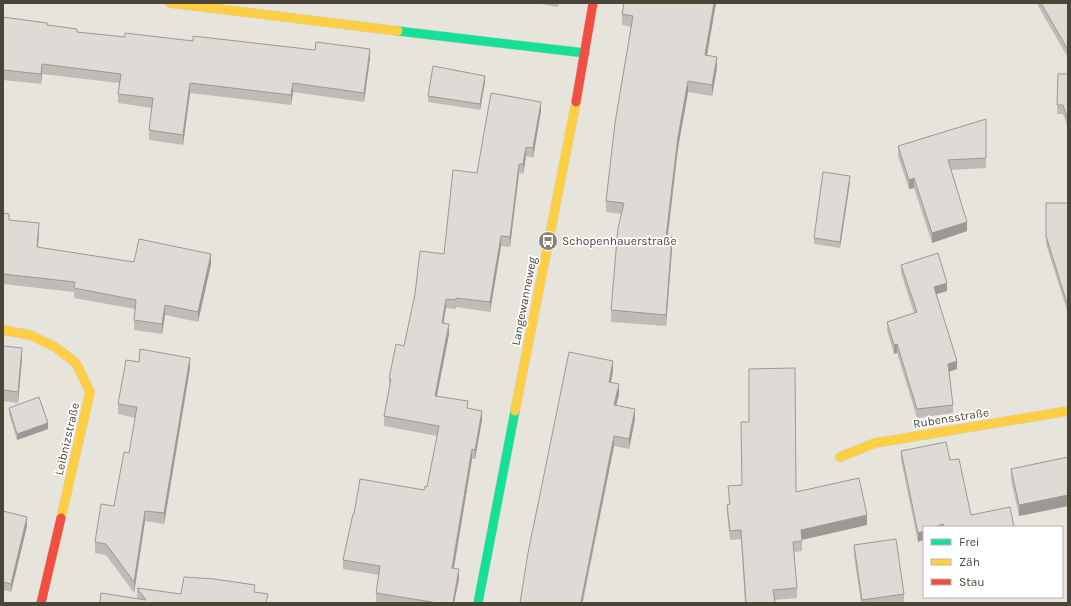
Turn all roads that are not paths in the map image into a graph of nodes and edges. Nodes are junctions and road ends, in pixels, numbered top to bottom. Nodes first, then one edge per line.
1 (170, 3) edge
2 (593, 3) edge
3 (585, 53) junction
4 (3, 330) edge
5 (1068, 411) edge
6 (840, 457) dead end
7 (41, 603) edge
8 (478, 603) edge

1 - 3 street
2 - 3 street, Langewanneweg
3 - 8 street, Langewanneweg
4 - 7 street, Leibnizstraße
5 - 6 street, Rubensstraße

